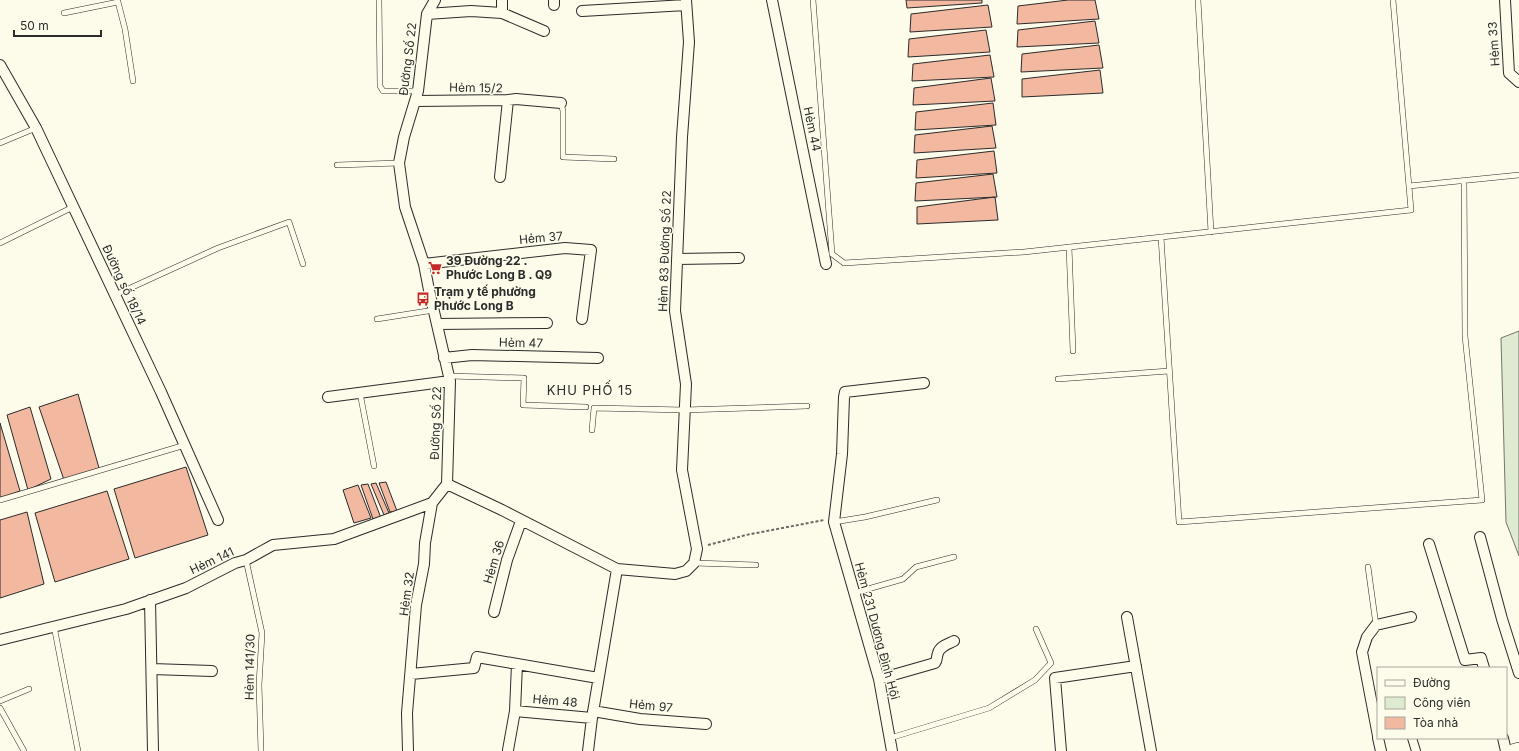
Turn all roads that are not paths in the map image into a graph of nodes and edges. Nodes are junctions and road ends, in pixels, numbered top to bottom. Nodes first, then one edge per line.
1 (89, 0) edge
2 (379, 0) edge
3 (435, 0) edge
4 (502, 0) edge
5 (772, 0) edge
6 (813, 0) edge
7 (1198, 0) edge
8 (1393, 0) edge
9 (1505, 0) edge
10 (119, 1) edge
11 (686, 3) edge
12 (91, 7) junction
13 (582, 11) dead end
14 (64, 13) dead end
15 (502, 13) junction
16 (427, 14) junction
17 (544, 31) dead end
18 (0, 65) edge
19 (132, 81) dead end
20 (1519, 82) edge
21 (417, 96) junction
22 (508, 100) junction
23 (560, 103) joint
24 (36, 128) junction
25 (0, 143) edge
26 (614, 160) dead end
27 (399, 163) junction
28 (337, 165) dead end
29 (1519, 175) edge
30 (500, 177) dead end
31 (1464, 181) junction
32 (1409, 186) junction
33 (73, 208) junction
34 (1211, 232) junction
35 (1160, 237) junction
36 (0, 243) edge
37 (1069, 248) junction
38 (738, 258) dead end
39 (677, 259) junction
40 (303, 264) dead end
41 (424, 264) junction
42 (826, 264) dead end
43 (115, 295) junction
44 (434, 310) junction
45 (377, 319) dead end
46 (582, 319) dead end
47 (547, 323) dead end
48 (437, 324) junction
49 (1073, 351) dead end
50 (444, 358) junction
51 (598, 358) dead end
52 (1169, 372) junction
53 (450, 379) junction
54 (1058, 379) dead end
55 (924, 383) dead end
56 (360, 393) junction
57 (328, 398) dead end
58 (807, 406) dead end
59 (586, 407) dead end
60 (684, 410) junction
61 (592, 430) dead end
62 (185, 445) junction
63 (374, 466) dead end
64 (447, 484) junction
65 (0, 500) edge
66 (937, 500) dead end
67 (432, 503) junction
68 (218, 520) dead end
69 (834, 520) junction
70 (521, 521) junction
71 (1480, 537) dead end
72 (1429, 544) dead end
73 (954, 557) dead end
74 (246, 560) junction
75 (694, 563) junction
76 (756, 565) dead end
77 (1368, 567) dead end
78 (617, 569) junction
79 (854, 592) junction
80 (150, 600) junction
81 (494, 612) dead end
82 (1127, 617) dead end
83 (1411, 617) dead end
84 (1376, 625) junction
85 (54, 626) junction
86 (1036, 629) dead end
87 (0, 640) edge
88 (954, 641) dead end
89 (517, 664) junction
90 (1136, 666) junction
91 (1484, 667) edge
92 (152, 668) junction
93 (212, 671) dead end
94 (1519, 673) edge
95 (411, 674) junction
96 (598, 678) junction
97 (879, 679) junction
98 (29, 688) dead end
99 (0, 701) edge
100 (0, 708) edge
101 (515, 711) junction
102 (592, 715) junction
103 (706, 724) dead end
104 (1377, 732) edge
105 (890, 738) junction
106 (1378, 739) edge
107 (1412, 739) edge
108 (1503, 739) edge
109 (1519, 749) edge
110 (508, 750) dead end
111 (24, 751) edge
112 (78, 751) edge
113 (153, 751) edge
114 (261, 751) edge
115 (408, 751) edge
116 (588, 751) edge
117 (892, 751) edge
118 (1061, 751) edge
119 (1151, 751) edge
120 (1381, 751) edge
121 (1416, 751) edge
122 (1506, 751) edge
123 (1512, 751) edge

1 - 12 lane
2 - 21 lane
3 - 16 street, Đường Số 22
4 - 15 street
5 - 42 street, Hẻm 44
6 - 37 lane
7 - 34 lane
8 - 32 lane
9 - 20 street, Hẻm 33
10 - 12 lane
10 - 19 lane
11 - 13 street
11 - 39 street, Hẻm 83 Đường Số 22
12 - 14 lane
15 - 16 street
15 - 17 street
16 - 21 street, Đường Số 22
18 - 24 street, Đường số 18/14
21 - 22 street, Hẻm 15/2
21 - 27 street, Đường Số 22
22 - 23 street
22 - 30 street, Hẻm 15/2
23 - 26 lane
24 - 25 lane
24 - 33 street, Đường số 18/14
27 - 28 lane
27 - 41 street, Đường Số 22
29 - 31 lane
31 - 32 lane
31 - 52 lane
32 - 34 lane
33 - 36 lane
33 - 43 street, Đường số 18/14
34 - 35 lane
35 - 37 lane
35 - 52 lane
37 - 49 lane
38 - 39 street
39 - 60 street, Hẻm 83 Đường Số 22
40 - 43 lane
41 - 44 street, Đường Số 22
41 - 46 street, Hẻm 37
43 - 62 street, Đường số 18/14
44 - 45 lane
44 - 48 street, Đường Số 22
47 - 48 street
48 - 50 street, Đường Số 22
50 - 51 street, Hẻm 47
50 - 53 street, Đường Số 22
52 - 54 lane
53 - 56 street
53 - 59 lane
53 - 64 street, Đường Số 22
55 - 69 street
56 - 57 street
56 - 63 lane
58 - 60 lane
60 - 61 lane
60 - 75 street, Hẻm 83 Đường Số 22
62 - 65 lane
62 - 68 street, Đường số 18/14
64 - 67 street, Hẻm 32
64 - 70 street
66 - 69 lane
67 - 74 street, Hẻm 141
67 - 95 street, Hẻm 32
69 - 79 street, Hẻm 231 Dương Đình Hội
70 - 78 street
70 - 81 street, Hẻm 36
71 - 94 street
72 - 91 street
73 - 79 lane
74 - 80 street, Hẻm 141
74 - 114 lane, Hẻm 141/30
75 - 76 lane
75 - 78 street
77 - 84 lane
78 - 96 street
79 - 97 street, Hẻm 231 Dương Đình Hội
80 - 85 street, Hẻm 141
80 - 92 street
82 - 90 street
83 - 84 street
84 - 104 street
85 - 87 street, Hẻm 141
85 - 112 lane
86 - 105 lane
88 - 97 street
89 - 95 street
89 - 96 street
89 - 101 street, Hẻm 48
90 - 118 street
90 - 119 street
92 - 93 street
92 - 113 street
95 - 115 street, Hẻm 32
96 - 102 street
97 - 105 street, Hẻm 231 Dương Đình Hội
98 - 99 lane
100 - 111 lane
101 - 102 street, Hẻm 48
101 - 110 street, Hẻm 48
102 - 103 street, Hẻm 97
102 - 116 street
105 - 117 street, Hẻm 231 Dương Đình Hội
106 - 120 street
107 - 121 street
108 - 122 street
109 - 123 street

